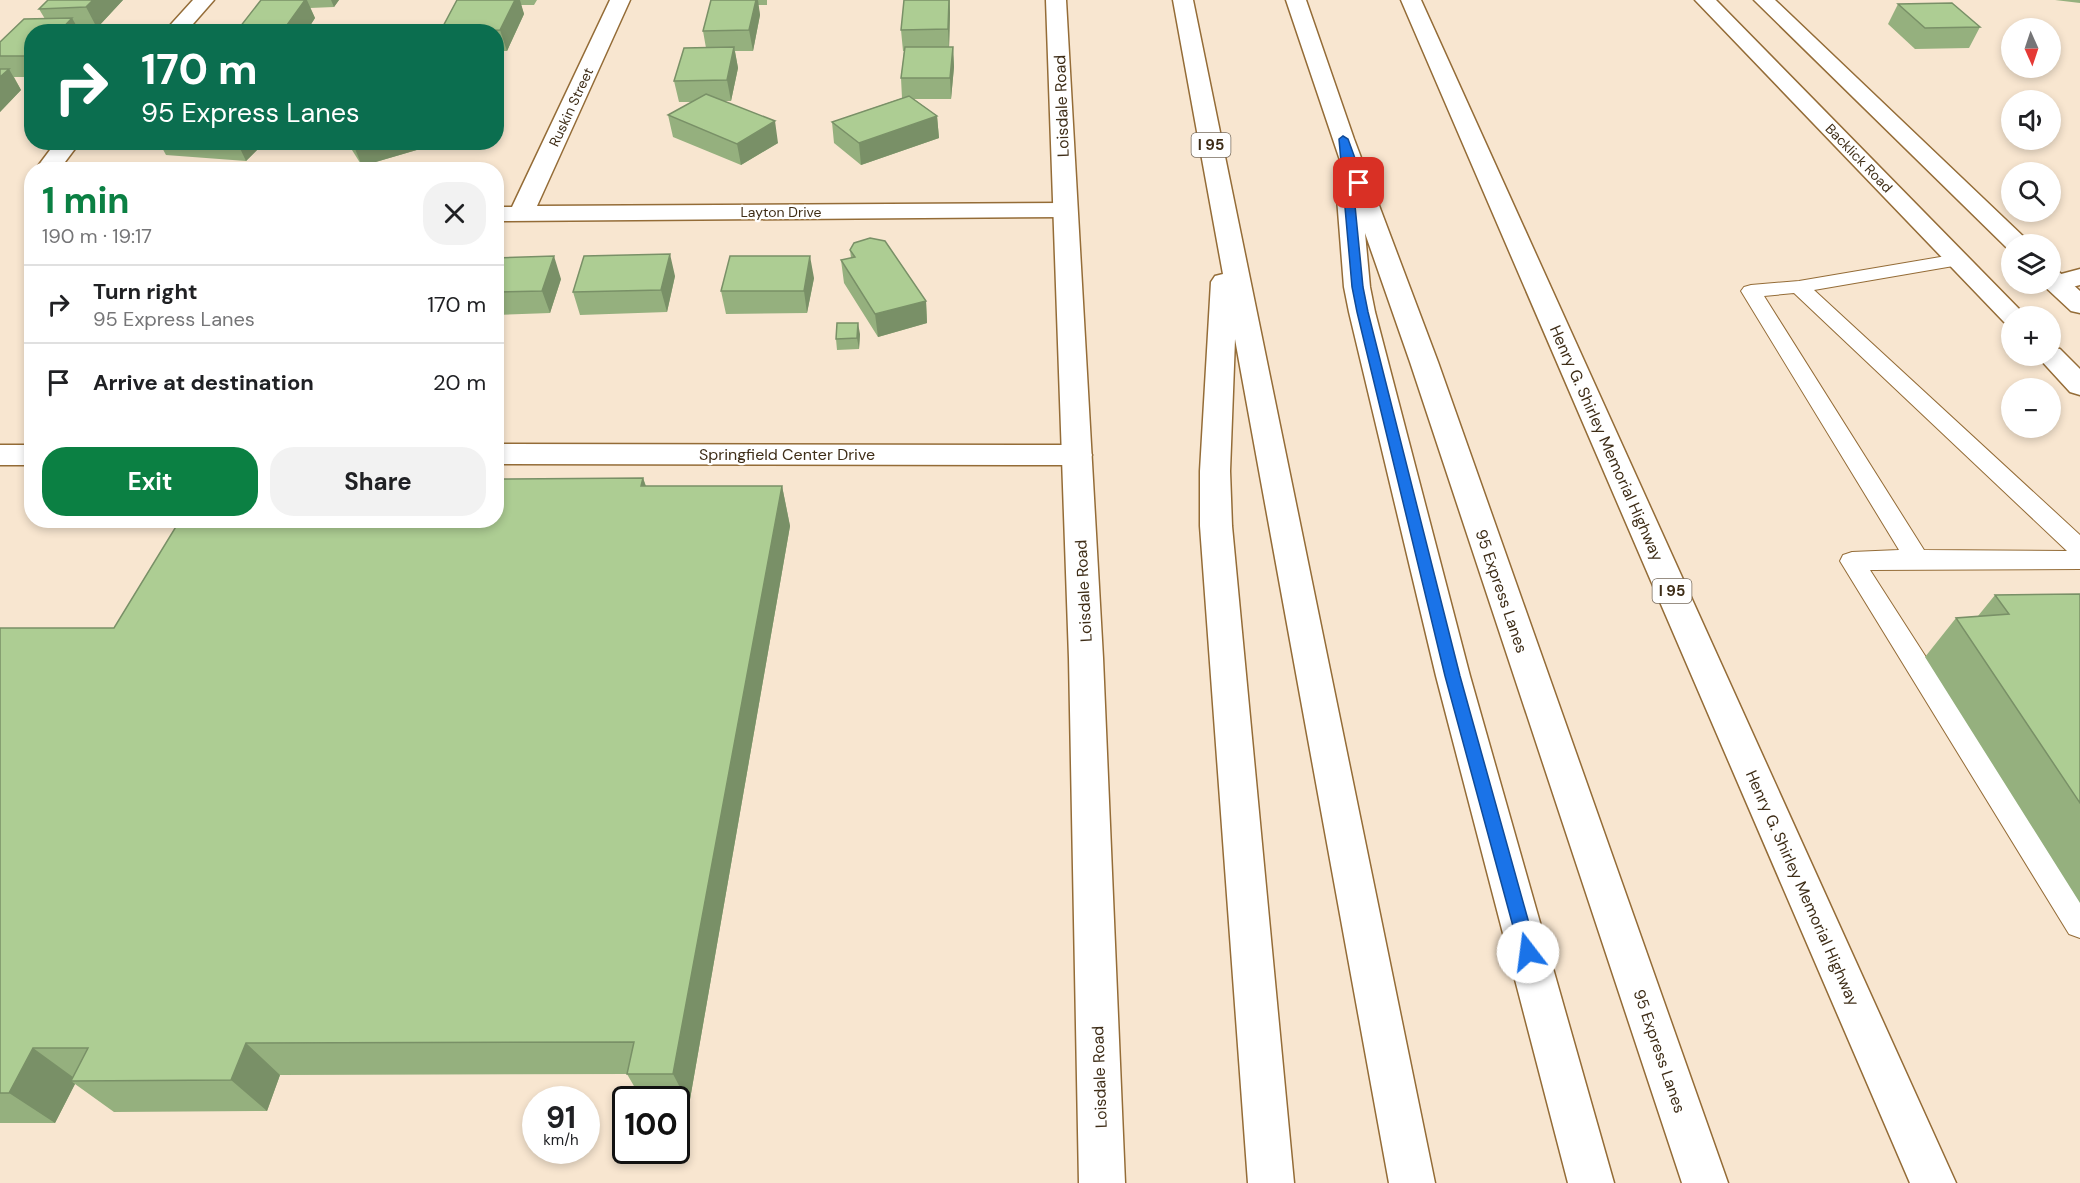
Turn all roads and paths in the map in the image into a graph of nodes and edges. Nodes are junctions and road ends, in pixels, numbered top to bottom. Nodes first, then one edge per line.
1 (204, 0) edge
2 (620, 0) edge
3 (1056, 0) edge
4 (1183, 0) edge
5 (1296, 0) edge
6 (1411, 0) edge
7 (1705, 0) edge
8 (1764, 0) edge
9 (182, 24) edge
10 (1343, 139) junction
11 (62, 150) edge
12 (53, 162) edge
13 (1065, 210) junction
14 (521, 213) junction
15 (504, 214) edge
16 (1227, 232) junction
17 (2007, 234) edge
18 (1958, 260) junction
19 (2062, 279) edge
20 (1799, 287) junction
21 (2080, 305) edge
22 (2003, 306) edge
23 (2061, 366) edge
24 (2080, 386) edge
25 (0, 454) edge
26 (24, 454) edge
27 (504, 454) edge
28 (1077, 454) junction
29 (2080, 549) edge
30 (1917, 559) junction
31 (2080, 560) edge
32 (2080, 924) edge
33 (1102, 1183) edge
34 (1271, 1183) edge
35 (1412, 1183) edge
36 (1592, 1183) edge
37 (1705, 1183) edge
38 (1933, 1183) edge

1 - 9 main road
2 - 14 main road, Ruskin Street
3 - 13 main road, Loisdale Road
4 - 16 main road, I 95
5 - 10 main road, 95 Express Lanes
6 - 38 main road, Henry G. Shirley Memorial Highway / I 95
7 - 18 main road, Backlick Road
8 - 17 main road
10 - 36 main road
10 - 37 main road, 95 Express Lanes
11 - 12 main road
13 - 14 main road, Layton Drive
13 - 28 main road, Loisdale Road
14 - 15 main road, Layton Drive
16 - 34 main road
16 - 35 main road, I 95
18 - 20 lane
18 - 22 main road, Backlick Road
19 - 21 main road
20 - 29 lane
20 - 30 lane
23 - 24 main road
25 - 26 main road
27 - 28 main road, Springfield Center Drive
28 - 33 main road, Loisdale Road
30 - 31 lane
30 - 32 lane

